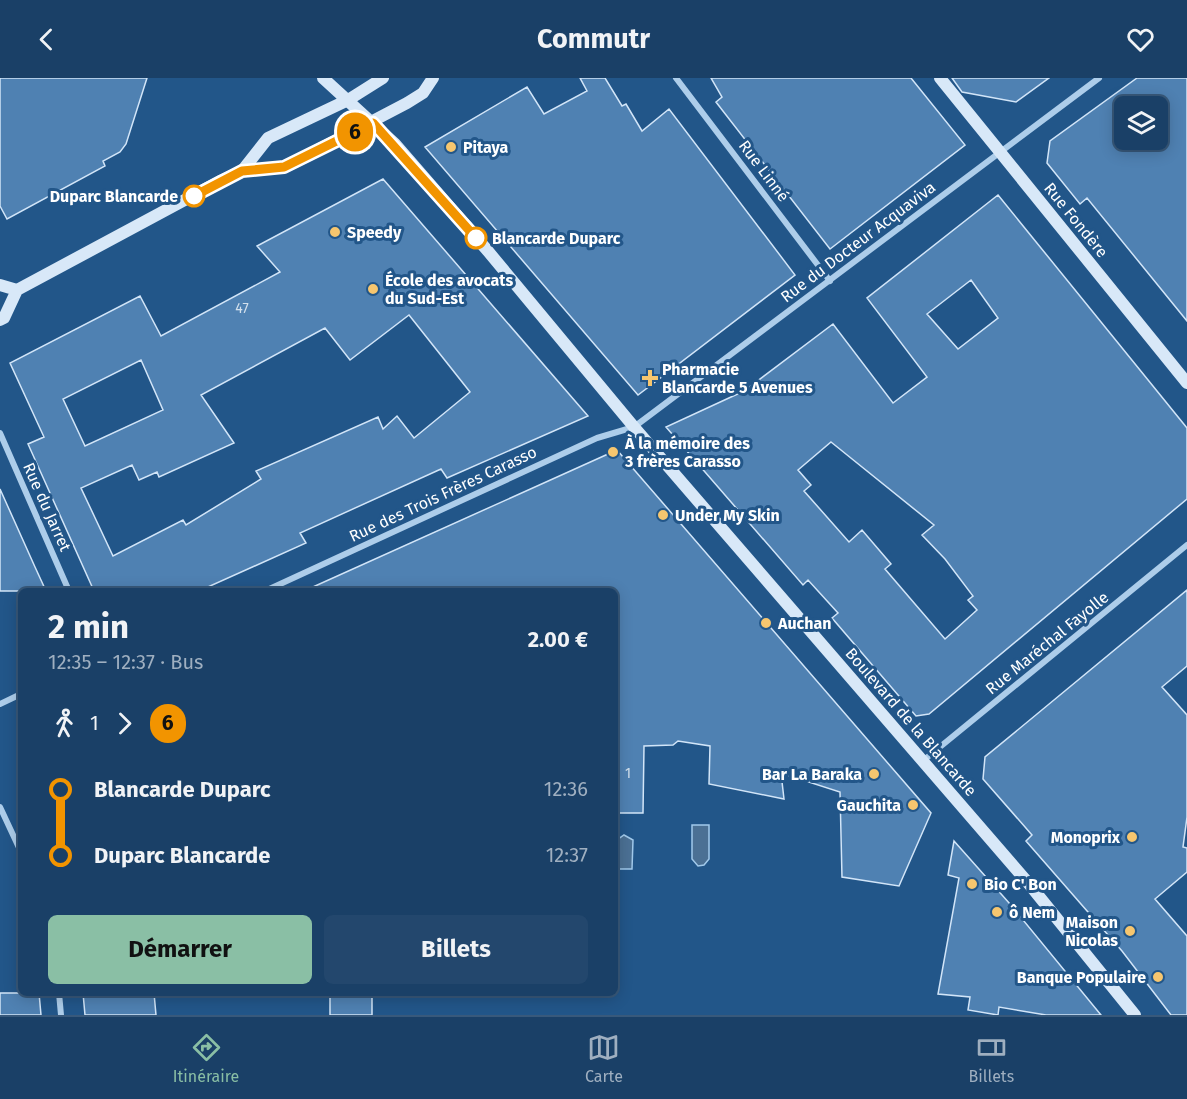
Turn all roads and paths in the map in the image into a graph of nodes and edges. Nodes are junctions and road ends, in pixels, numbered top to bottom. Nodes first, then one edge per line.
1 (323, 78) edge
2 (383, 78) edge
3 (433, 78) edge
4 (676, 78) edge
5 (940, 78) edge
6 (1099, 78) edge
7 (348, 100) junction
8 (373, 123) junction
9 (1000, 152) junction
10 (242, 171) junction
11 (830, 281) junction
12 (0, 285) edge
13 (17, 290) junction
14 (0, 320) edge
15 (1187, 383) edge
16 (633, 427) junction
17 (0, 434) edge
18 (1187, 545) edge
19 (68, 588) edge
20 (272, 588) edge
21 (18, 695) edge
22 (0, 704) edge
23 (924, 760) junction
24 (0, 807) edge
25 (18, 846) edge
26 (59, 996) edge
27 (61, 1015) edge
28 (1135, 1015) edge

1 - 7 main road, Boulevard de la Blancarde
2 - 7 main road
3 - 8 main road
4 - 11 street, Rue Linné
5 - 9 main road, Rue Fondère
6 - 9 street, Rue du Docteur Acquaviva
7 - 8 main road, Boulevard de la Blancarde
7 - 10 main road
8 - 10 main road
8 - 16 main road, Boulevard de la Blancarde
9 - 11 street, Rue du Docteur Acquaviva
9 - 15 main road, Rue Fondère
10 - 13 main road
11 - 16 street, Rue du Docteur Acquaviva
12 - 13 main road
13 - 14 main road
16 - 20 street, Rue des Trois Frères Carasso
16 - 23 main road, Boulevard de la Blancarde
17 - 19 street, Rue du Jarret
18 - 23 street, Rue Maréchal Fayolle
21 - 22 street
23 - 28 main road, Boulevard de la Blancarde
24 - 25 street
26 - 27 street

